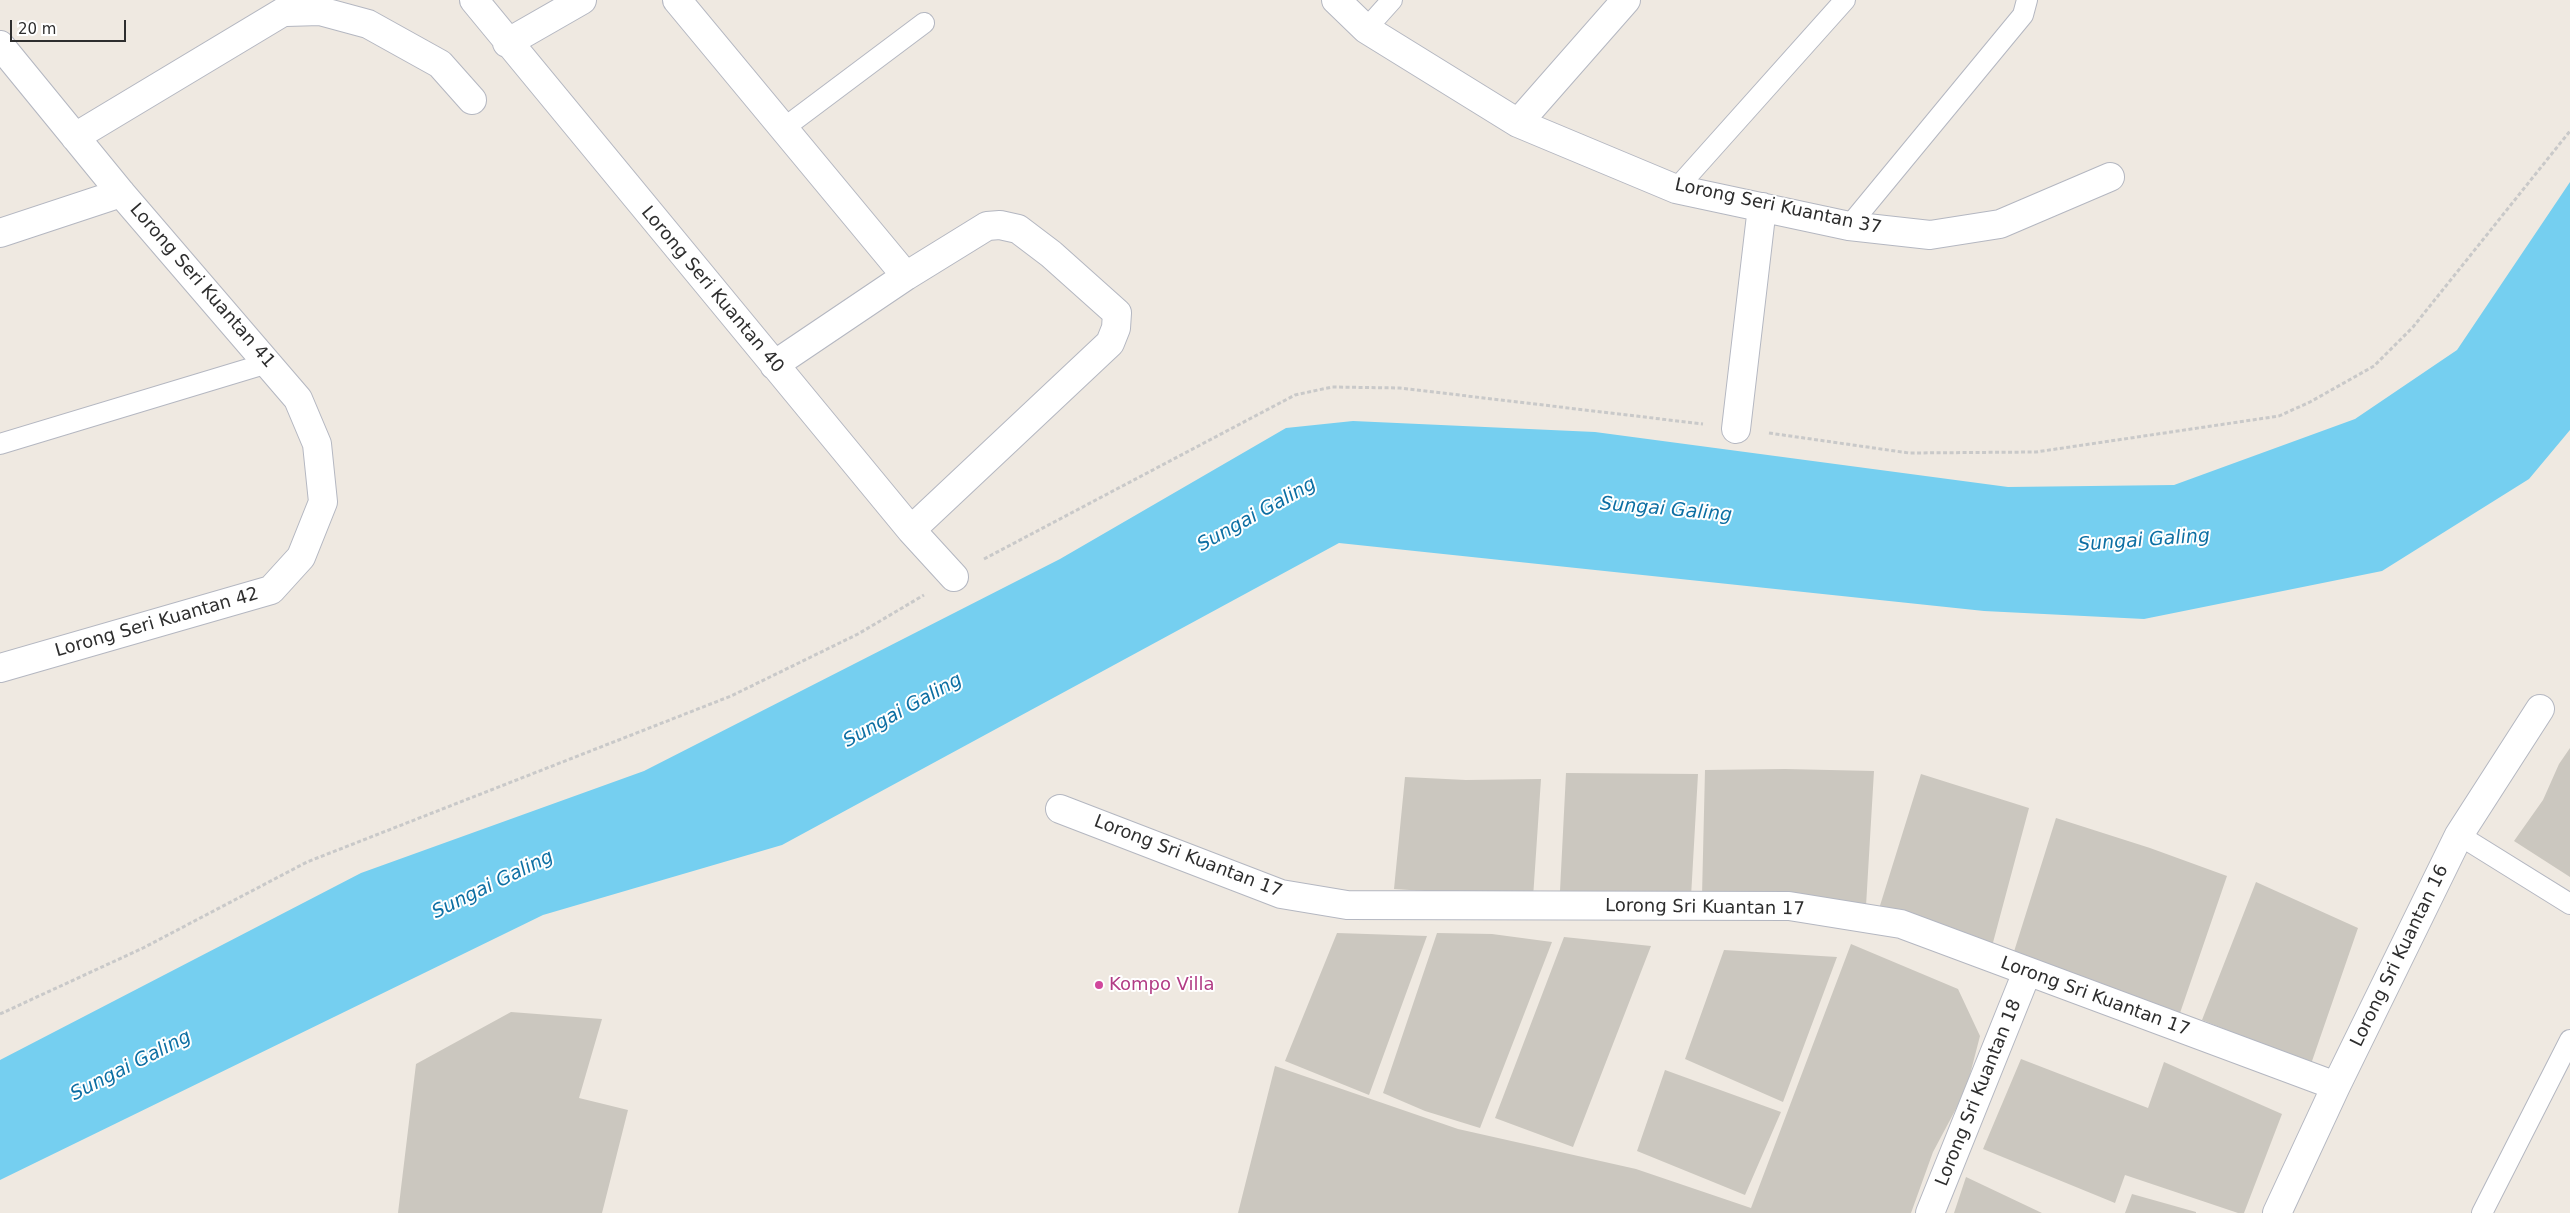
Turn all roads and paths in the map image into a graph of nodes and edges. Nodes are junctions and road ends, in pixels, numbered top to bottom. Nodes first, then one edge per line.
1 (474, 0) edge
2 (582, 0) edge
3 (677, 0) edge
4 (1336, 0) edge
5 (1392, 0) edge
6 (1626, 0) edge
7 (1845, 0) edge
8 (2027, 0) edge
9 (295, 6) edge
10 (924, 23) dead end
11 (1366, 29) junction
12 (507, 43) junction
13 (0, 45) edge
14 (472, 100) dead end
15 (1518, 123) junction
16 (784, 128) junction
17 (2570, 131) edge
18 (75, 137) junction
19 (2110, 177) dead end
20 (1676, 189) junction
21 (121, 193) junction
22 (1762, 207) junction
23 (1849, 226) junction
24 (0, 233) edge
25 (906, 276) junction
26 (268, 363) junction
27 (774, 365) junction
28 (1736, 429) junction
29 (0, 444) edge
30 (910, 530) junction
31 (301, 557) joint
32 (954, 577) junction
33 (0, 668) edge
34 (2540, 709) dead end
35 (1060, 809) dead end
36 (2459, 834) junction
37 (2570, 904) edge
38 (2027, 972) junction
39 (0, 1014) edge
40 (2570, 1040) edge
41 (2336, 1086) junction
42 (1930, 1213) edge
43 (2277, 1213) edge
44 (2482, 1213) edge

1 - 12 street, Lorong Seri Kuantan 40
2 - 12 street
3 - 16 street
4 - 11 street, Lorong Seri Kuantan 37
5 - 11 lane
6 - 15 street
7 - 20 lane
8 - 23 lane
9 - 14 street
9 - 18 street
10 - 16 lane
11 - 15 street, Lorong Seri Kuantan 37
12 - 27 street, Lorong Seri Kuantan 40
13 - 18 street, Lorong Seri Kuantan 41
15 - 20 street, Lorong Seri Kuantan 37
16 - 25 street
17 - 28 path
18 - 21 street, Lorong Seri Kuantan 41
19 - 23 street, Lorong Seri Kuantan 37
20 - 22 street, Lorong Seri Kuantan 37
21 - 24 street
21 - 26 street, Lorong Seri Kuantan 41
22 - 23 street, Lorong Seri Kuantan 37
22 - 28 street
25 - 27 street
25 - 30 street
26 - 29 lane
26 - 31 street, Lorong Seri Kuantan 41
27 - 30 street, Lorong Seri Kuantan 40
28 - 32 path
30 - 32 street, Lorong Seri Kuantan 40
31 - 33 street, Lorong Seri Kuantan 42
32 - 39 path
34 - 36 street, Lorong Sri Kuantan 16
35 - 38 street, Lorong Sri Kuantan 17
36 - 37 lane
36 - 41 street, Lorong Sri Kuantan 16
38 - 41 street, Lorong Sri Kuantan 17
38 - 42 street, Lorong Sri Kuantan 18
40 - 44 lane
41 - 43 street, Lorong Sri Kuantan 16

